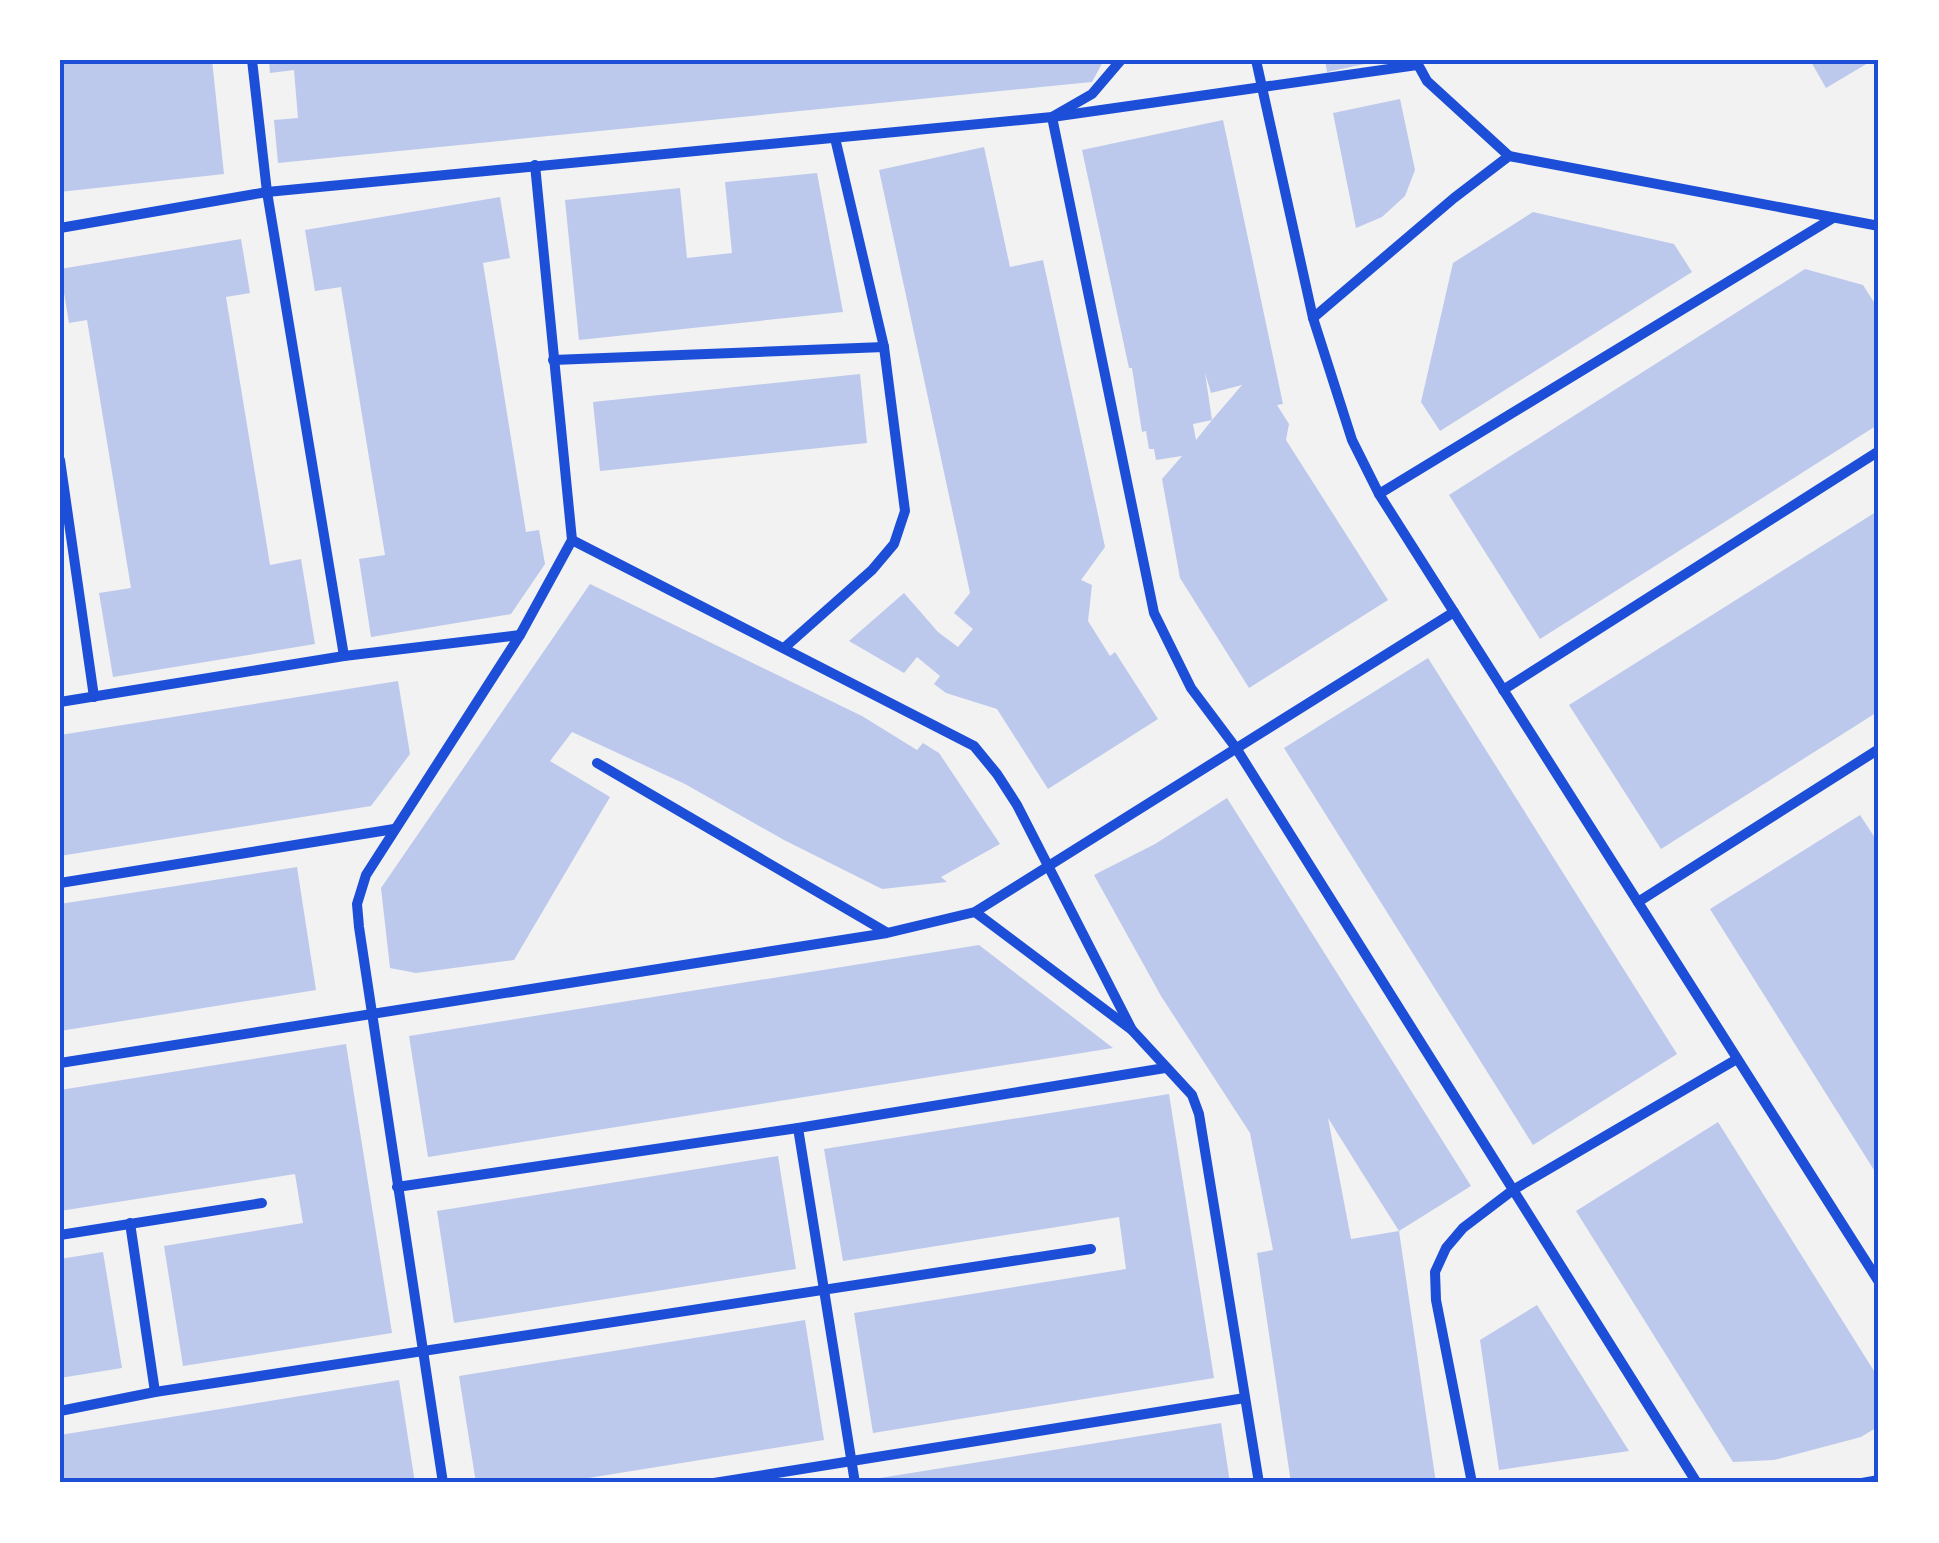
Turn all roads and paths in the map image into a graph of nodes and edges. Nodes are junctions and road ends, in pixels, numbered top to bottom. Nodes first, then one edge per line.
1 (252, 60) edge
2 (1122, 60) edge
3 (1256, 60) edge
4 (1416, 62) edge
5 (1260, 86) junction
6 (1052, 117) junction
7 (835, 138) junction
8 (1509, 156) junction
9 (535, 165) junction
10 (267, 192) junction
11 (1834, 218) junction
12 (1879, 226) edge
13 (60, 228) edge
14 (1313, 318) junction
15 (884, 347) junction
16 (553, 360) junction
17 (1879, 452) edge
18 (60, 460) edge
19 (1379, 494) junction
20 (572, 540) junction
21 (1454, 612) junction
22 (520, 635) junction
23 (784, 648) junction
24 (344, 656) junction
25 (1504, 690) junction
26 (94, 697) junction
27 (60, 702) edge
28 (1236, 748) junction
29 (1879, 749) edge
30 (597, 763) dead end
31 (394, 829) junction
32 (1047, 866) junction
33 (60, 882) edge
34 (1638, 902) junction
35 (975, 912) junction
36 (887, 933) junction
37 (370, 1013) junction
38 (1132, 1030) junction
39 (1737, 1058) junction
40 (60, 1063) edge
41 (1165, 1068) junction
42 (798, 1128) junction
43 (397, 1186) junction
44 (1513, 1190) junction
45 (262, 1203) dead end
46 (130, 1223) junction
47 (60, 1234) edge
48 (1091, 1249) dead end
49 (1879, 1282) edge
50 (823, 1292) junction
51 (422, 1354) junction
52 (155, 1392) junction
53 (1244, 1398) junction
54 (60, 1411) edge
55 (852, 1461) junction
56 (1879, 1480) edge
57 (443, 1483) edge
58 (714, 1483) edge
59 (855, 1483) edge
60 (1259, 1483) edge
61 (1472, 1483) edge
62 (1697, 1483) edge
63 (1862, 1483) edge

1 - 10 street
2 - 6 street
3 - 5 street
4 - 5 street
4 - 8 street
5 - 6 street
5 - 14 street
6 - 7 street
6 - 28 street
7 - 9 street
7 - 15 street
8 - 11 street
8 - 14 street
9 - 10 street
9 - 16 street
10 - 13 street
10 - 24 street
11 - 12 street
11 - 19 street
14 - 19 street
15 - 16 street
15 - 23 street
16 - 20 street
17 - 25 street
18 - 26 street
19 - 21 street
20 - 22 street
20 - 23 street
21 - 25 street
21 - 28 street
22 - 24 street
22 - 31 street
23 - 32 street
24 - 26 street
25 - 34 street
26 - 27 street
28 - 32 street
28 - 44 street
29 - 34 street
30 - 36 street
31 - 33 street
31 - 37 street
32 - 35 street
32 - 38 street
34 - 39 street
35 - 36 street
35 - 38 street
36 - 37 street
37 - 40 street
37 - 43 street
38 - 41 street
39 - 44 street
39 - 49 street
41 - 42 street
41 - 53 street
42 - 43 street
42 - 50 street
43 - 51 street
44 - 61 street
44 - 62 street
45 - 46 street
46 - 47 street
46 - 52 street
48 - 50 street
50 - 51 street
50 - 55 street
51 - 52 street
51 - 57 street
52 - 54 street
53 - 55 street
53 - 60 street
55 - 58 street
55 - 59 street
56 - 63 street

